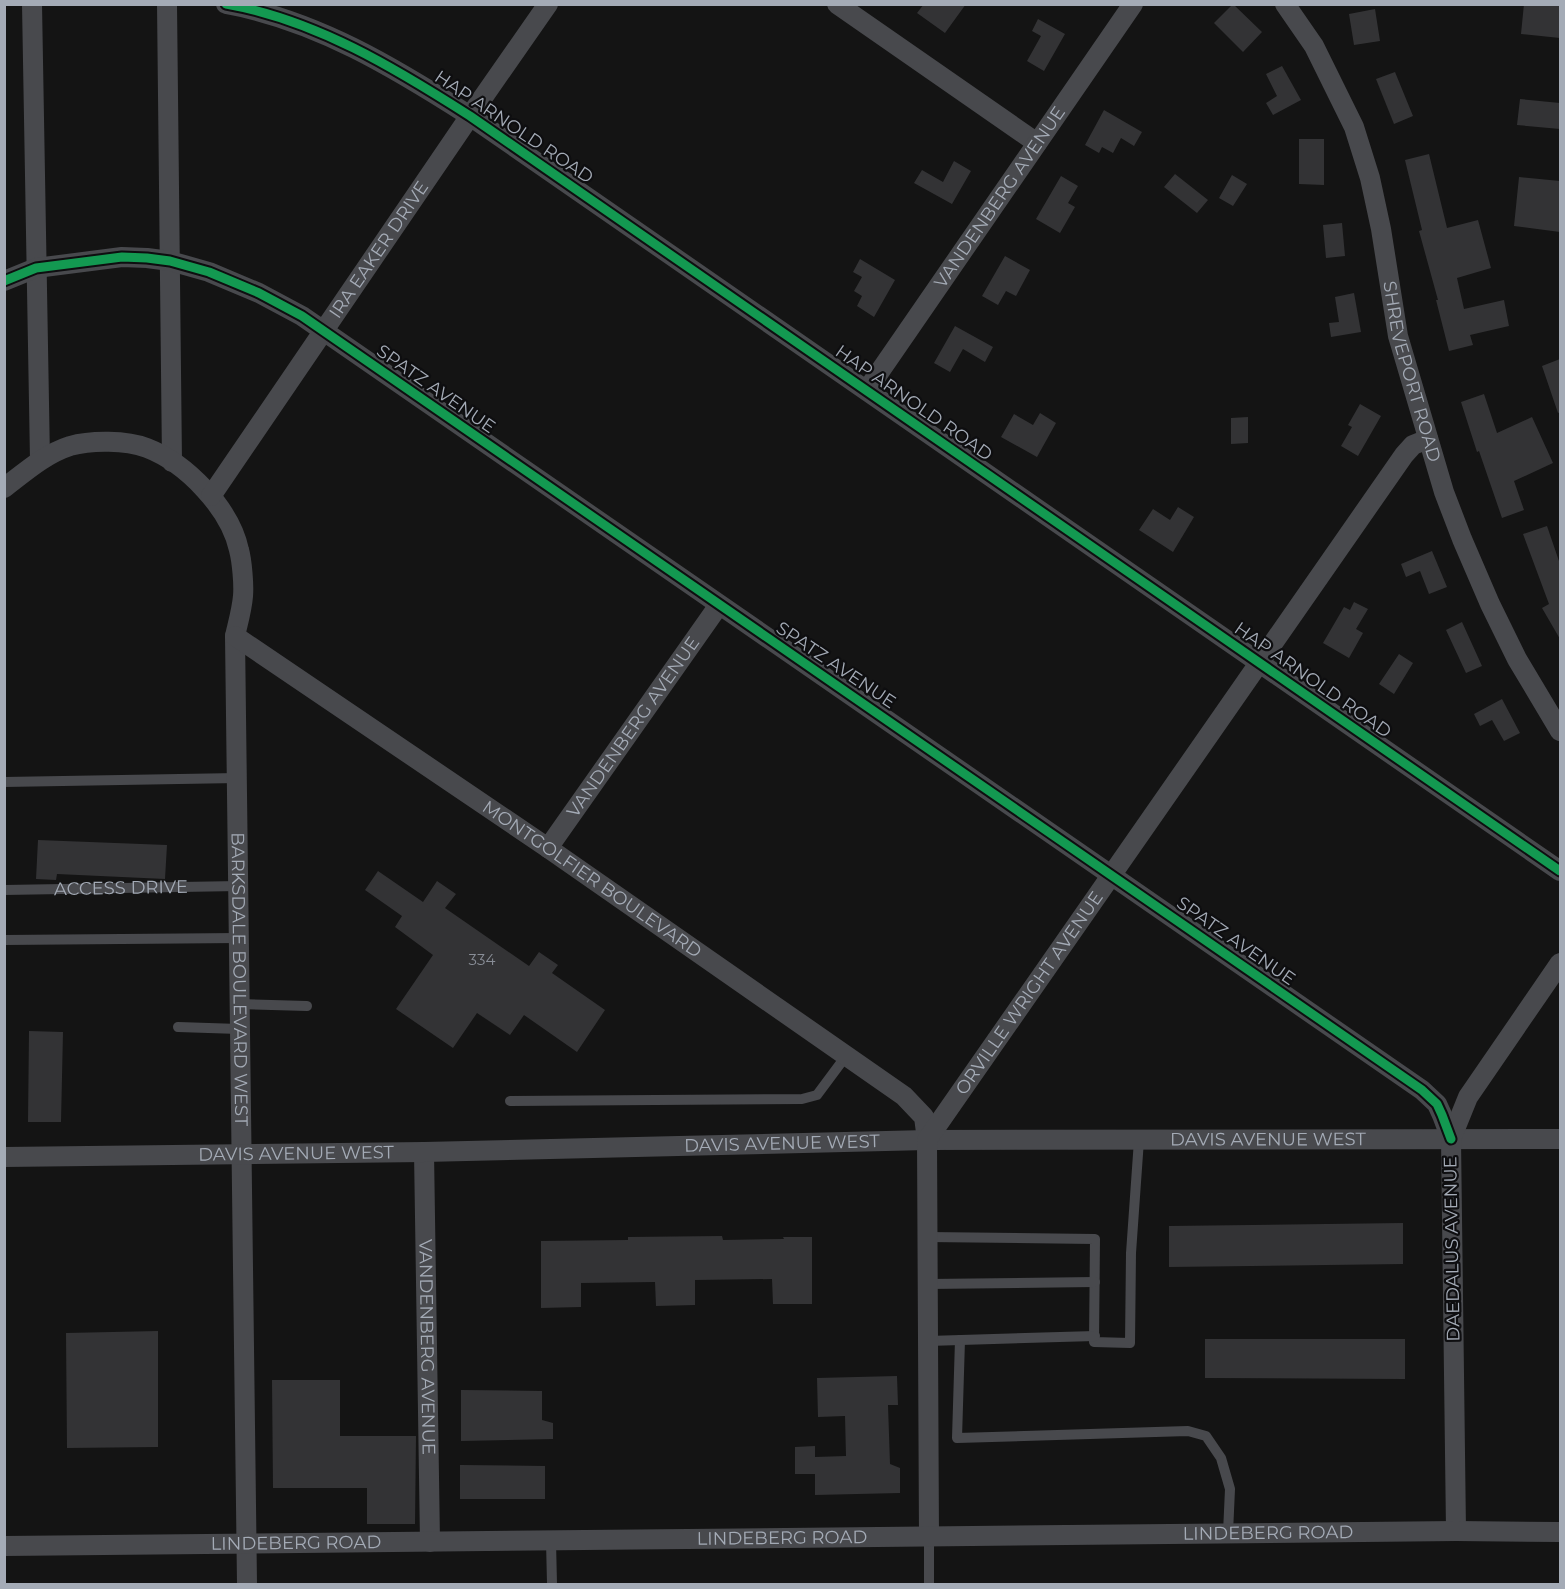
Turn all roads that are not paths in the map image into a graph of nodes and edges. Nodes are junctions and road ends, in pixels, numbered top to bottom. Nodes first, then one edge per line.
1 (32, 4) edge
2 (166, 4) edge
3 (226, 4) edge
4 (548, 4) edge
5 (837, 4) edge
6 (1133, 4) edge
7 (1285, 4) edge
8 (470, 116) junction
9 (1037, 143) junction
10 (170, 261) junction
11 (36, 268) junction
12 (4, 281) edge
13 (324, 331) junction
14 (867, 390) junction
15 (1428, 439) junction
16 (40, 460) junction
17 (176, 465) junction
18 (4, 488) edge
19 (211, 496) junction
20 (719, 605) junction
21 (235, 636) junction
22 (1260, 664) junction
23 (1560, 731) edge
24 (238, 778) junction
25 (4, 782) edge
26 (548, 848) junction
27 (1560, 871) edge
28 (1112, 875) junction
29 (239, 886) junction
30 (4, 890) edge
31 (239, 938) junction
32 (4, 940) edge
33 (1560, 963) edge
34 (239, 1004) junction
35 (307, 1006) dead end
36 (178, 1027) dead end
37 (239, 1029) junction
38 (846, 1056) junction
39 (510, 1101) dead end
40 (1560, 1138) edge
41 (1451, 1139) junction
42 (927, 1140) junction
43 (1139, 1140) junction
44 (424, 1152) junction
45 (240, 1154) junction
46 (4, 1156) edge
47 (927, 1238) junction
48 (1095, 1282) junction
49 (928, 1284) junction
50 (1095, 1336) junction
51 (960, 1340) junction
52 (928, 1341) junction
53 (1456, 1531) junction
54 (1560, 1532) edge
55 (1228, 1533) junction
56 (929, 1537) junction
57 (551, 1541) junction
58 (430, 1542) junction
59 (247, 1545) junction
60 (4, 1546) edge
61 (247, 1584) edge
62 (552, 1584) edge
63 (929, 1584) edge

1 - 11 street
2 - 10 street
3 - 8 street, HAP ARNOLD ROAD
4 - 8 street, IRA EAKER DRIVE
5 - 9 street
6 - 9 street, VANDENBERG AVENUE
7 - 15 street, SHREVEPORT ROAD
8 - 13 street, IRA EAKER DRIVE
8 - 14 street, HAP ARNOLD ROAD
9 - 14 street, VANDENBERG AVENUE
10 - 11 street
10 - 13 street, SPATZ AVENUE
10 - 17 street
11 - 12 street
11 - 16 street
13 - 19 street, IRA EAKER DRIVE
13 - 20 street, SPATZ AVENUE
14 - 22 street, HAP ARNOLD ROAD
15 - 22 street, ORVILLE WRIGHT AVENUE
15 - 23 street, SHREVEPORT ROAD
16 - 17 street
16 - 18 street
17 - 19 street, BARKSDALE BOULEVARD WEST
19 - 21 street, BARKSDALE BOULEVARD WEST
20 - 26 street, VANDENBERG AVENUE
20 - 28 street, SPATZ AVENUE
21 - 24 street, BARKSDALE BOULEVARD WEST
21 - 26 street, MONTGOLFIER BOULEVARD
22 - 27 street, HAP ARNOLD ROAD
22 - 28 street, ORVILLE WRIGHT AVENUE
24 - 25 lane
24 - 29 street, BARKSDALE BOULEVARD WEST
26 - 38 street, MONTGOLFIER BOULEVARD
28 - 41 street, SPATZ AVENUE
28 - 42 street, ORVILLE WRIGHT AVENUE
29 - 30 lane, ACCESS DRIVE
29 - 31 street, BARKSDALE BOULEVARD WEST
31 - 32 lane
31 - 34 street, BARKSDALE BOULEVARD WEST
33 - 41 street, DAEDALUS AVENUE
34 - 35 lane
34 - 37 street, BARKSDALE BOULEVARD WEST
36 - 37 lane
37 - 45 street, BARKSDALE BOULEVARD WEST
38 - 39 lane
38 - 42 street, MONTGOLFIER BOULEVARD
40 - 41 street, DAVIS AVENUE WEST
41 - 43 street, DAVIS AVENUE WEST
41 - 53 street, DAEDALUS AVENUE
42 - 43 street, DAVIS AVENUE WEST
42 - 44 street, DAVIS AVENUE WEST
42 - 47 street
43 - 50 lane
44 - 45 street, DAVIS AVENUE WEST
44 - 58 street, VANDENBERG AVENUE
45 - 46 street, DAVIS AVENUE WEST
45 - 59 street, BARKSDALE BOULEVARD WEST
47 - 48 lane
47 - 49 street
48 - 49 lane
48 - 50 lane
49 - 52 street
50 - 51 lane
51 - 52 lane
51 - 55 lane
52 - 56 street
53 - 54 street, LINDEBERG ROAD
53 - 55 street, LINDEBERG ROAD
55 - 56 street, LINDEBERG ROAD
56 - 57 street, LINDEBERG ROAD
56 - 63 lane
57 - 58 street, LINDEBERG ROAD
57 - 62 lane
58 - 59 street, LINDEBERG ROAD
59 - 60 street, LINDEBERG ROAD
59 - 61 street, BARKSDALE BOULEVARD WEST

